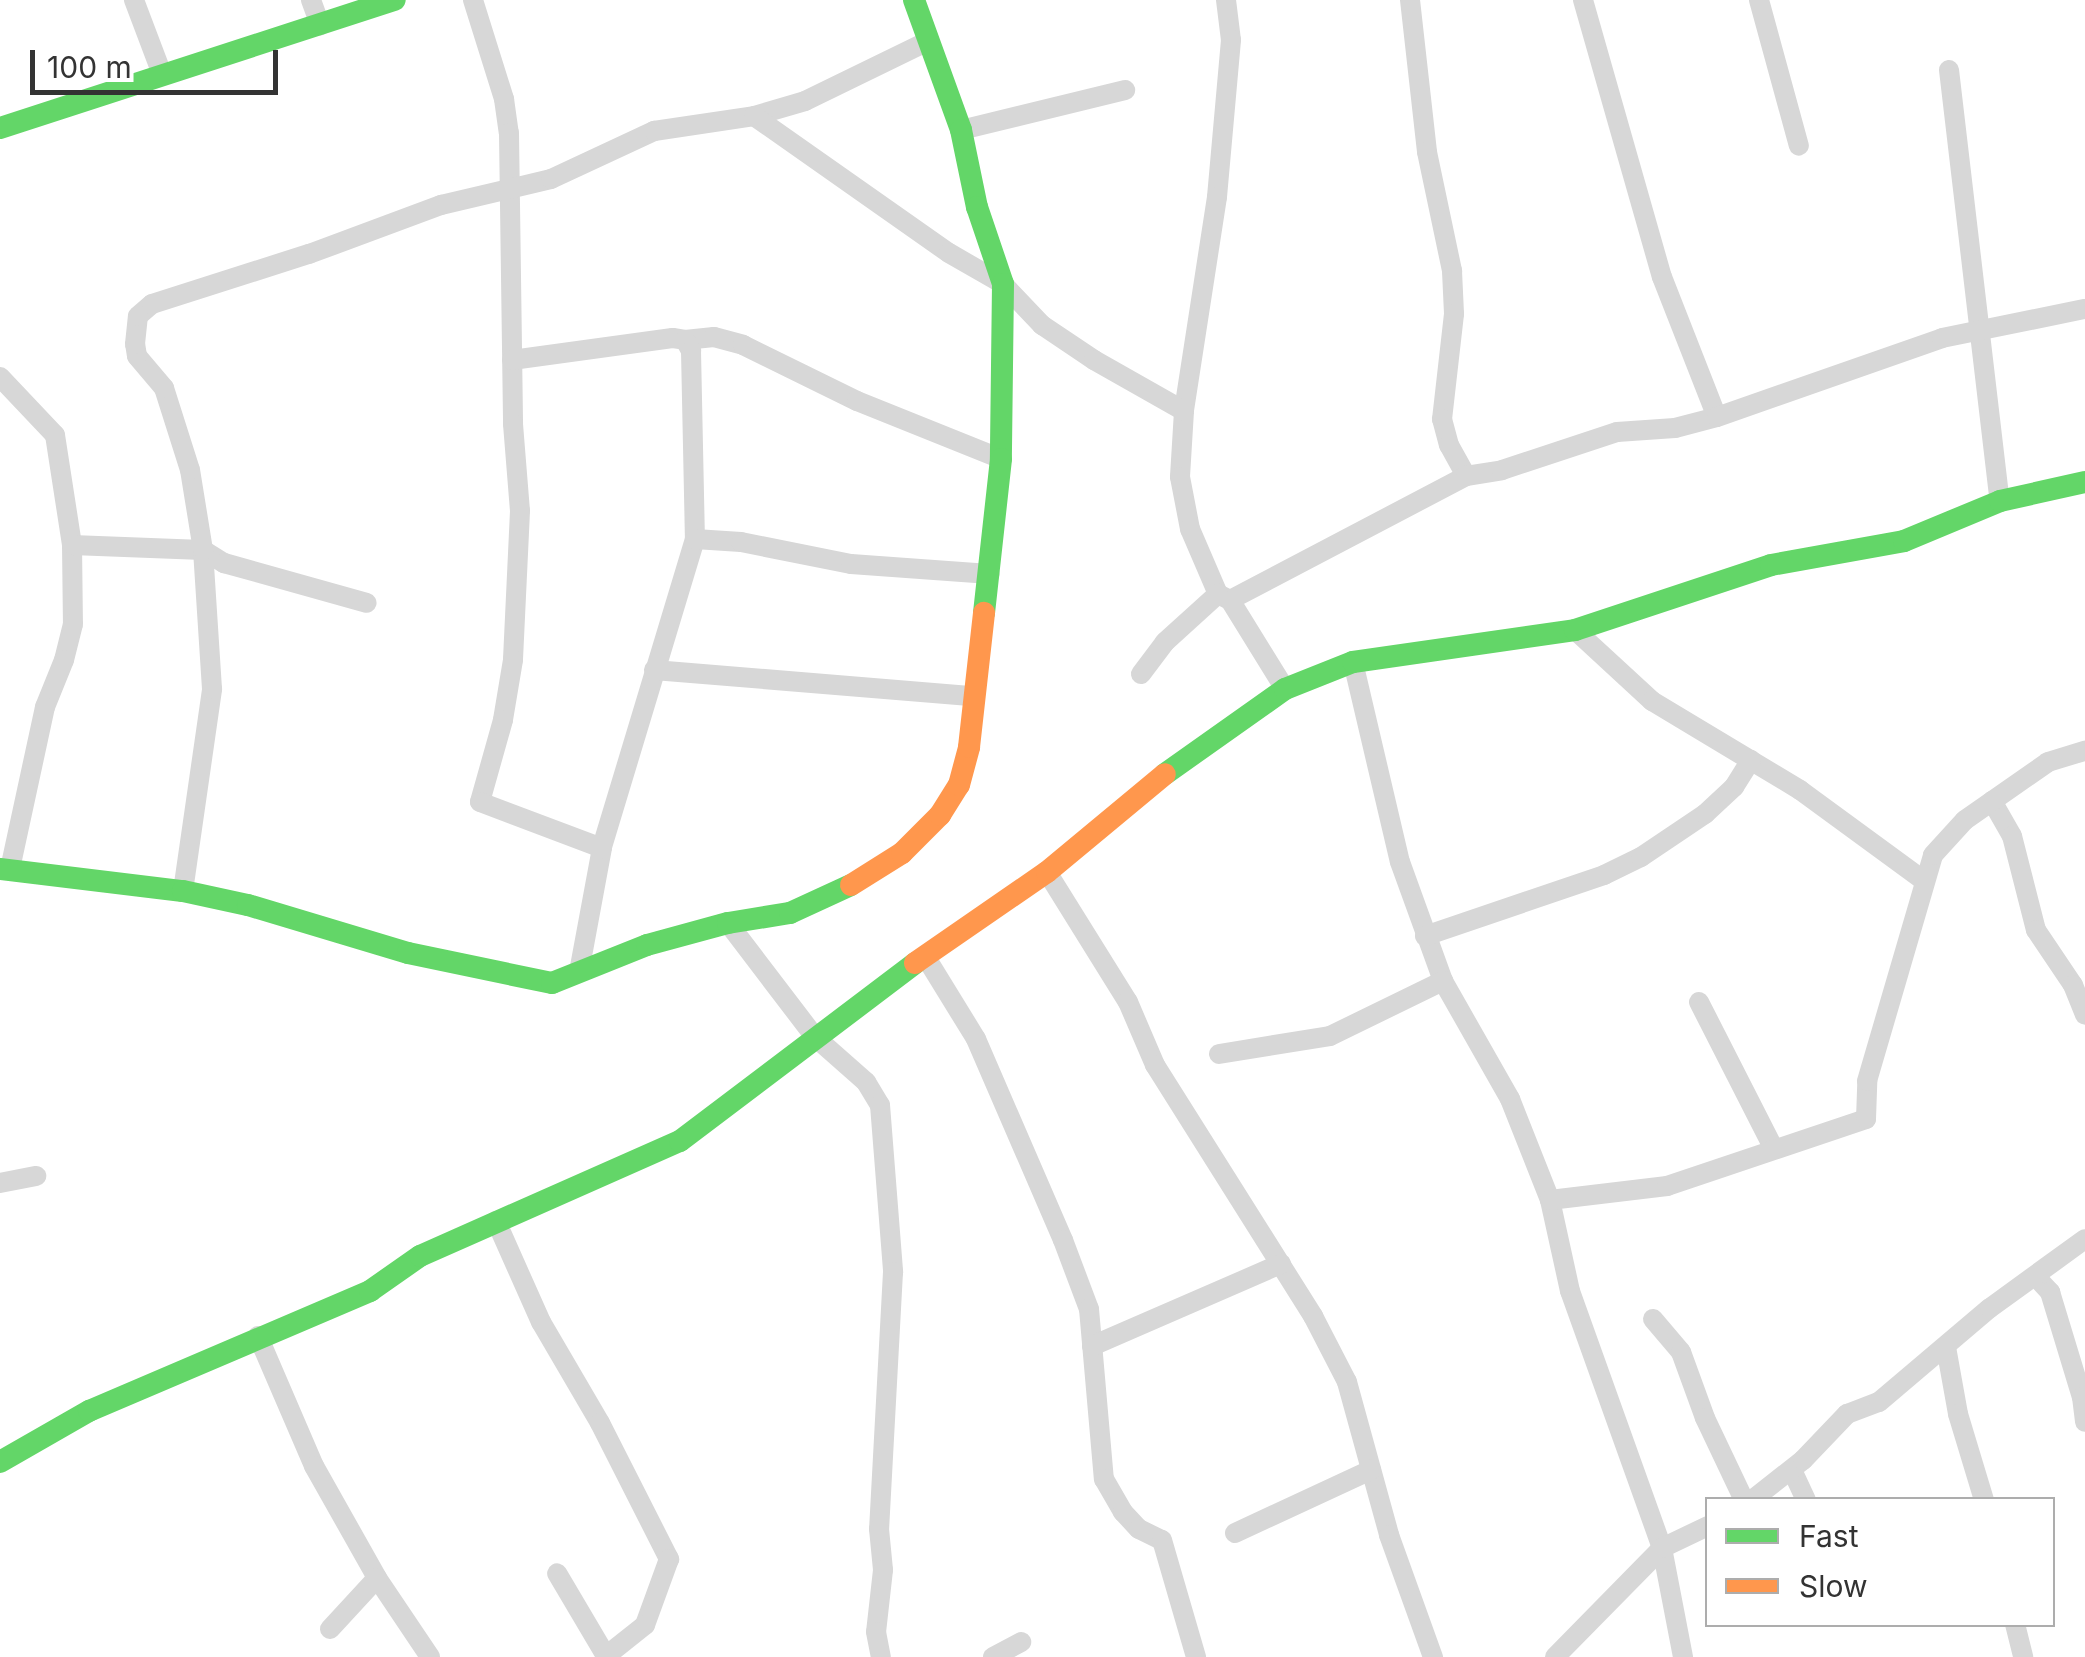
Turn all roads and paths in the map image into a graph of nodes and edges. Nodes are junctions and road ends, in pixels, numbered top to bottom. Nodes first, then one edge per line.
1 (134, 0) edge
2 (311, 0) edge
3 (395, 0) edge
4 (473, 0) edge
5 (914, 0) edge
6 (1226, 0) edge
7 (1410, 0) edge
8 (1583, 0) edge
9 (1759, 0) edge
10 (320, 25) junction
11 (928, 42) junction
12 (1949, 70) dead end
13 (162, 74) junction
14 (1125, 90) dead end
15 (754, 116) junction
16 (0, 128) edge
17 (960, 130) junction
18 (1799, 146) dead end
19 (510, 186) junction
20 (1003, 284) junction
21 (2085, 309) edge
22 (1982, 329) junction
23 (685, 340) junction
24 (512, 360) junction
25 (0, 377) edge
26 (1184, 411) junction
27 (1717, 417) junction
28 (1001, 458) junction
29 (1466, 476) junction
30 (2085, 482) edge
31 (2000, 501) junction
32 (694, 539) junction
33 (72, 545) junction
34 (204, 550) junction
35 (990, 574) junction
36 (1224, 597) junction
37 (367, 603) dead end
38 (1575, 630) junction
39 (1353, 662) junction
40 (654, 670) junction
41 (1141, 674) dead end
42 (1284, 690) junction
43 (973, 696) junction
44 (2085, 751) edge
45 (1751, 760) junction
46 (1992, 801) junction
47 (602, 848) junction
48 (5, 869) edge
49 (1047, 872) junction
50 (1923, 880) junction
51 (183, 891) junction
52 (728, 923) junction
53 (1426, 936) junction
54 (925, 956) junction
55 (579, 972) junction
56 (1444, 980) junction
57 (1699, 1002) dead end
58 (2085, 1015) edge
59 (815, 1037) junction
60 (1219, 1054) dead end
61 (1773, 1147) junction
62 (36, 1176) dead end
63 (0, 1183) edge
64 (1550, 1200) junction
65 (496, 1221) junction
66 (2085, 1239) edge
67 (1281, 1264) junction
68 (2036, 1277) junction
69 (1653, 1319) dead end
70 (258, 1336) junction
71 (1092, 1346) junction
72 (1946, 1347) junction
73 (2085, 1422) edge
74 (0, 1462) edge
75 (1371, 1470) junction
76 (1792, 1470) junction
77 (1743, 1497) edge
78 (1756, 1497) edge
79 (1805, 1497) edge
80 (1983, 1497) edge
81 (1705, 1527) edge
82 (1235, 1533) dead end
83 (1662, 1548) junction
84 (556, 1573) dead end
85 (377, 1578) junction
86 (2015, 1627) edge
87 (330, 1629) dead end
88 (1021, 1642) dead end
89 (430, 1657) edge
90 (606, 1657) edge
91 (881, 1657) edge
92 (993, 1657) edge
93 (1196, 1657) edge
94 (1433, 1657) edge
95 (1555, 1657) edge
96 (1683, 1657) edge
97 (2024, 1657) edge

1 - 13 street
2 - 10 street
3 - 10 street
4 - 19 street
5 - 11 street
6 - 26 street
7 - 29 street
8 - 27 street
9 - 18 street
10 - 13 street
11 - 15 street
11 - 17 street
12 - 22 street
13 - 16 street
14 - 17 street
15 - 19 street
15 - 20 street
17 - 20 street
19 - 24 street
19 - 34 street
20 - 26 street
20 - 28 street
21 - 22 street
22 - 27 street
22 - 31 street
23 - 24 street
23 - 28 street
23 - 32 street
24 - 47 street
25 - 33 street
26 - 36 street
27 - 29 street
28 - 35 street
29 - 36 street
30 - 31 street
31 - 38 street
32 - 35 street
32 - 40 street
33 - 34 street
33 - 48 street
34 - 37 street
34 - 51 street
35 - 43 street
36 - 41 street
36 - 42 street
38 - 39 street
38 - 45 street
39 - 42 street
39 - 53 street
40 - 43 street
40 - 47 street
42 - 49 street
43 - 52 street
44 - 46 street
45 - 50 street
45 - 53 street
46 - 50 street
46 - 58 street
47 - 55 street
48 - 51 street
49 - 54 street
49 - 67 street
50 - 61 street
51 - 55 street
52 - 55 street
52 - 59 street
53 - 56 street
54 - 59 street
54 - 71 street
56 - 60 street
56 - 64 street
57 - 61 street
59 - 65 street
59 - 91 street
61 - 64 street
62 - 63 street
64 - 83 street
65 - 70 street
65 - 90 street
66 - 68 street
67 - 71 street
67 - 75 street
68 - 72 street
68 - 73 street
69 - 77 street
70 - 74 street
70 - 85 street
71 - 93 street
72 - 76 street
72 - 80 street
75 - 82 street
75 - 94 street
76 - 78 street
76 - 79 street
81 - 83 street
83 - 95 street
83 - 96 street
84 - 90 street
85 - 87 street
85 - 89 street
86 - 97 street
88 - 92 street

